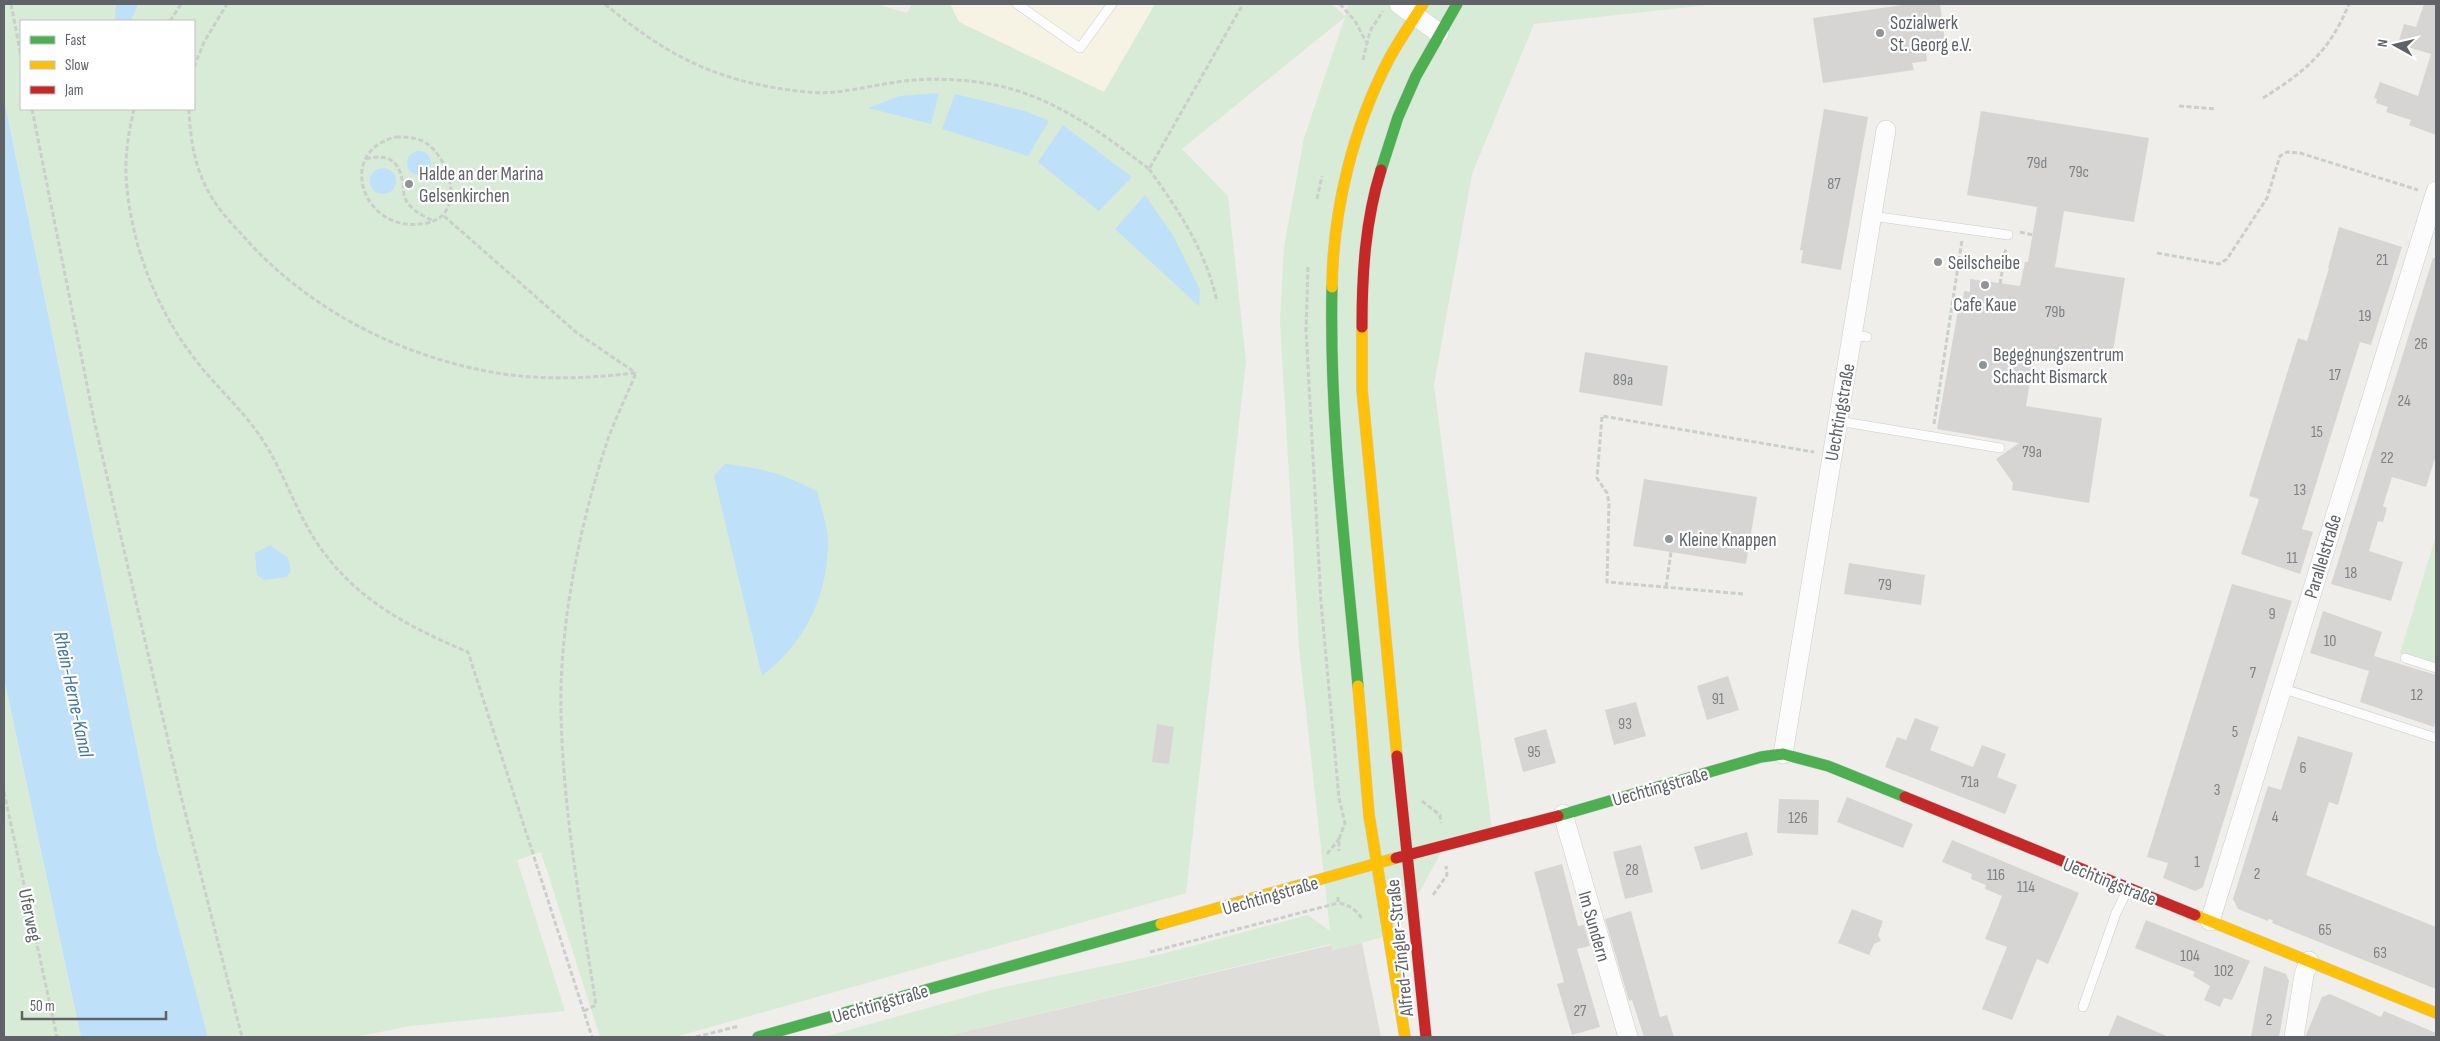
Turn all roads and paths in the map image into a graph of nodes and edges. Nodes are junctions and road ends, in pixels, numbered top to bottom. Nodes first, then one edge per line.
1 (11, 4) edge
2 (181, 4) edge
3 (227, 4) edge
4 (605, 4) edge
5 (1017, 4) edge
6 (1112, 4) edge
7 (1243, 4) edge
8 (1340, 4) edge
9 (1399, 4) edge
10 (1458, 4) edge
11 (2349, 4) edge
12 (1419, 10) edge
13 (171, 20) edge
14 (1439, 32) junction
15 (1366, 42) dead end
16 (20, 51) edge
17 (195, 64) edge
18 (2263, 98) dead end
19 (2179, 106) dead end
20 (2216, 108) dead end
21 (32, 110) edge
22 (134, 110) edge
23 (189, 110) edge
24 (1886, 130) dead end
25 (366, 159) junction
26 (1149, 169) junction
27 (2436, 193) edge
28 (444, 216) junction
29 (1872, 216) junction
30 (433, 221) junction
31 (1963, 229) junction
32 (2008, 236) joint
33 (2157, 254) dead end
34 (2000, 284) dead end
35 (1217, 302) dead end
36 (636, 373) junction
37 (1837, 421) junction
38 (1932, 437) junction
39 (2000, 448) dead end
40 (1832, 454) junction
41 (1671, 552) dead end
42 (1666, 587) junction
43 (1743, 594) dead end
44 (2404, 658) dead end
45 (2436, 668) edge
46 (2281, 688) junction
47 (2436, 738) edge
48 (1783, 754) junction
49 (4, 792) edge
50 (1415, 802) dead end
51 (1563, 814) junction
52 (1442, 827) dead end
53 (1408, 856) junction
54 (1446, 861) dead end
55 (1376, 865) junction
56 (2128, 888) junction
57 (1338, 894) dead end
58 (1430, 900) dead end
59 (1369, 918) dead end
60 (2210, 921) junction
61 (2309, 961) junction
62 (2083, 1007) dead end
63 (584, 1011) junction
64 (2436, 1013) edge
65 (243, 1036) edge
66 (57, 1037) edge
67 (592, 1037) edge
68 (758, 1037) edge
69 (1405, 1037) edge
70 (1426, 1037) edge
71 (1628, 1037) edge
72 (2294, 1037) edge

1 - 16 path
2 - 13 path
3 - 17 path
4 - 26 path
5 - 6 lane
7 - 26 path
8 - 15 path
9 - 12 street
10 - 14 main road, Alfred-Zingler-Straße
11 - 18 path
12 - 14 street
12 - 55 main road, Alfred-Zingler-Straße
14 - 53 main road, Alfred-Zingler-Straße
19 - 20 path
21 - 65 path
22 - 63 path
23 - 36 path
24 - 29 street, Uechtingstraße
25 - 28 path
25 - 30 path
25 - 30 path
26 - 35 path
27 - 33 path
27 - 46 street, Parallelstraße
28 - 30 path
28 - 36 path
29 - 31 lane
29 - 37 street, Uechtingstraße
31 - 32 lane
31 - 38 path
32 - 34 path
36 - 63 path
37 - 38 lane
37 - 40 street, Uechtingstraße
38 - 39 lane
40 - 42 path
40 - 48 street, Uechtingstraße
41 - 42 path
42 - 43 path
44 - 45 lane
46 - 47 lane
46 - 60 street, Parallelstraße
48 - 51 main road, Uechtingstraße
48 - 56 main road, Uechtingstraße
49 - 66 path, Uferweg
50 - 52 path
51 - 53 main road, Uechtingstraße
51 - 71 street, Im Sundern
53 - 55 main road, Uechtingstraße
53 - 70 main road, Alfred-Zingler-Straße
54 - 58 path
55 - 68 main road, Uechtingstraße
55 - 69 main road, Alfred-Zingler-Straße
56 - 60 main road, Uechtingstraße
56 - 62 lane
57 - 59 path
60 - 61 main road, Uechtingstraße
61 - 64 main road, Uechtingstraße
61 - 72 street
63 - 67 path

